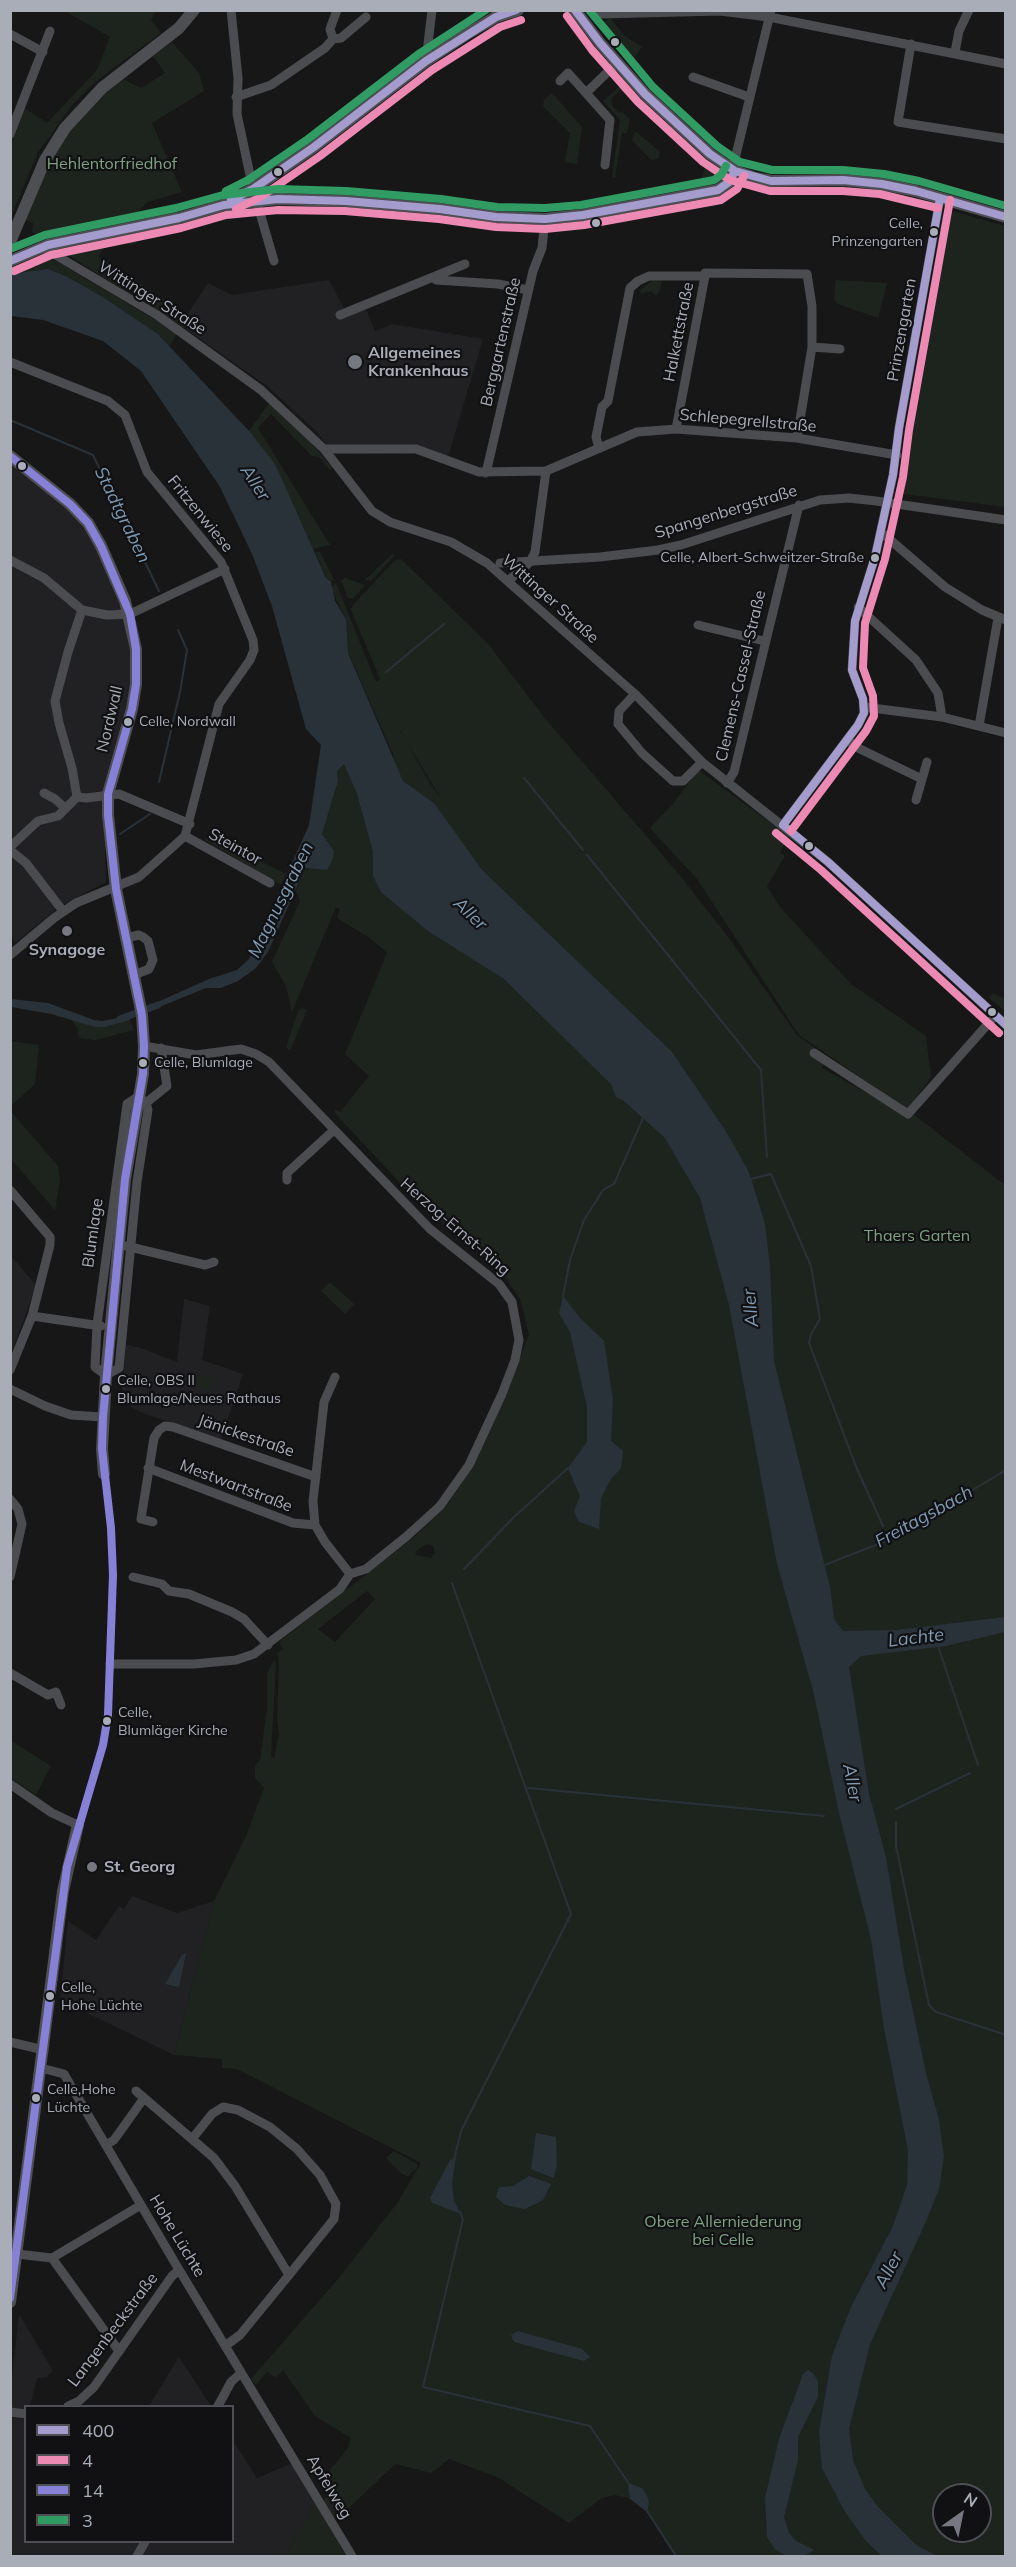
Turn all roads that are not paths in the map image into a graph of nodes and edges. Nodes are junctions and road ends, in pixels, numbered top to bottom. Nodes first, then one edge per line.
1 (194, 10) edge
2 (231, 10) edge
3 (337, 10) edge
4 (432, 10) edge
5 (518, 10) edge
6 (575, 10) edge
7 (969, 10) edge
8 (601, 14) dead end
9 (770, 14) edge
10 (366, 17) dead end
11 (50, 31) dead end
12 (10, 34) edge
13 (333, 39) junction
14 (912, 44) junction
15 (43, 52) junction
16 (955, 52) junction
17 (426, 62) junction
18 (617, 63) junction
19 (1005, 64) edge
20 (693, 77) dead end
21 (560, 81) dead end
22 (586, 93) junction
23 (236, 97) junction
24 (748, 97) junction
25 (10, 134) edge
26 (1005, 139) edge
27 (605, 165) dead end
28 (735, 171) junction
29 (267, 179) junction
30 (255, 195) junction
31 (940, 198) junction
32 (278, 199) junction
33 (1005, 217) edge
34 (545, 219) junction
35 (10, 242) edge
36 (42, 247) junction
37 (10, 261) edge
38 (274, 261) dead end
39 (465, 264) dead end
40 (705, 276) junction
41 (431, 280) junction
42 (528, 290) junction
43 (339, 315) dead end
44 (812, 347) junction
45 (840, 349) dead end
46 (10, 362) edge
47 (676, 429) junction
48 (797, 438) junction
49 (599, 448) junction
50 (324, 449) junction
51 (897, 455) junction
52 (10, 456) edge
53 (546, 471) junction
54 (486, 473) junction
55 (888, 503) junction
56 (799, 505) junction
57 (1005, 520) edge
58 (881, 532) junction
59 (10, 560) edge
60 (530, 562) junction
61 (500, 563) dead end
62 (225, 569) junction
63 (507, 581) junction
64 (858, 608) junction
65 (82, 610) junction
66 (130, 614) junction
67 (1002, 619) edge
68 (698, 625) dead end
69 (764, 641) junction
70 (635, 694) junction
71 (864, 707) junction
72 (942, 717) junction
73 (979, 726) junction
74 (1005, 733) edge
75 (847, 740) junction
76 (702, 762) junction
77 (927, 762) dead end
78 (922, 779) junction
79 (727, 783) junction
80 (44, 793) dead end
81 (114, 794) junction
82 (77, 797) junction
83 (916, 800) dead end
84 (65, 808) junction
85 (190, 824) junction
86 (783, 825) junction
87 (185, 836) junction
88 (10, 849) edge
89 (270, 882) dead end
90 (116, 889) junction
91 (63, 912) junction
92 (125, 938) junction
93 (10, 955) edge
94 (134, 975) junction
95 (995, 1016) junction
96 (1005, 1025) edge
97 (144, 1046) junction
98 (161, 1048) junction
99 (814, 1053) dead end
100 (142, 1100) junction
101 (334, 1130) junction
102 (287, 1180) dead end
103 (10, 1190) edge
104 (118, 1250) junction
105 (214, 1262) dead end
106 (32, 1316) junction
107 (97, 1325) junction
108 (111, 1327) junction
109 (10, 1370) edge
110 (106, 1376) junction
111 (335, 1377) dead end
112 (10, 1389) edge
113 (97, 1417) junction
114 (148, 1468) junction
115 (104, 1474) dead end
116 (316, 1477) junction
117 (10, 1499) edge
118 (153, 1522) dead end
119 (315, 1525) junction
120 (350, 1574) junction
121 (11, 1576) edge
122 (133, 1577) dead end
123 (268, 1645) junction
124 (110, 1664) dead end
125 (10, 1673) edge
126 (60, 1681) dead end
127 (56, 1692) junction
128 (61, 1705) dead end
129 (10, 1784) edge
130 (78, 1825) joint
131 (10, 2042) edge
132 (44, 2050) junction
133 (41, 2068) junction
134 (136, 2091) dead end
135 (144, 2098) junction
136 (192, 2139) junction
137 (106, 2145) junction
138 (141, 2205) junction
139 (16, 2207) edge
140 (17, 2254) junction
141 (52, 2258) junction
142 (179, 2270) junction
143 (289, 2275) junction
144 (10, 2302) edge
145 (225, 2346) junction
146 (119, 2351) junction
147 (241, 2373) junction
148 (70, 2405) edge
149 (219, 2405) edge
150 (278, 2434) joint
151 (144, 2543) edge
152 (136, 2556) edge
153 (352, 2556) edge

1 - 35 main road
2 - 23 street
3 - 13 street
4 - 17 street
5 - 17 main road
6 - 18 main road
7 - 16 street
8 - 9 street
9 - 14 street
9 - 24 street
10 - 13 street
11 - 15 street
12 - 15 street
13 - 23 street
14 - 16 street
14 - 26 street
15 - 25 street
16 - 19 street
17 - 29 main road
18 - 22 street
18 - 28 main road
20 - 24 street
21 - 22 street
22 - 27 street
23 - 30 street
24 - 28 street
28 - 31 main road
28 - 34 main road
29 - 30 main road
29 - 32 main road
30 - 32 main road
30 - 36 main road
30 - 38 street
31 - 33 main road
31 - 51 street, Prinzengarten
32 - 34 main road
34 - 42 street, Berggartenstraße
35 - 36 main road
36 - 37 main road
36 - 50 street, Wittinger Straße
39 - 41 street
40 - 44 street, Halkettstraße
40 - 47 street, Halkettstraße
40 - 49 street, Halkettstraße
41 - 42 street
41 - 43 street
42 - 54 street, Berggartenstraße
44 - 45 street
44 - 48 street
46 - 62 street, Fritzenwiese
47 - 48 street, Schlepegrellstraße
47 - 49 street, Schlepegrellstraße
48 - 51 street, Schlepegrellstraße
49 - 53 street, Schlepegrellstraße
50 - 54 street, Schlepegrellstraße
50 - 63 street, Wittinger Straße
51 - 55 street, Prinzengarten
52 - 66 main road, Nordwall
53 - 54 street, Schlepegrellstraße
53 - 60 street
55 - 56 street, Spangenbergstraße
55 - 57 street, Spangenbergstraße
55 - 58 street, Prinzengarten
56 - 60 street, Spangenbergstraße
56 - 69 street, Clemens-Cassel-Straße
58 - 64 street, Prinzengarten
58 - 67 street
59 - 65 street
60 - 61 street, Spangenbergstraße
60 - 63 street
62 - 66 street
62 - 85 street, Fritzenwiese
63 - 70 street, Wittinger Straße
64 - 71 street, Prinzengarten
64 - 72 street
65 - 66 street
65 - 82 street
66 - 81 main road, Nordwall
67 - 73 street
68 - 69 street
69 - 79 street, Clemens-Cassel-Straße
70 - 76 street, Wittinger Straße
70 - 76 street
71 - 72 street
71 - 75 street
72 - 73 street
73 - 74 street
75 - 78 street
75 - 86 street
76 - 79 street, Wittinger Straße
77 - 78 street
78 - 83 street
79 - 86 street, Wittinger Straße
80 - 84 street
81 - 82 street
81 - 85 street, Steintor
81 - 90 main road, Nordwall
82 - 84 street
84 - 88 street
85 - 87 street, Fritzenwiese
86 - 95 street, Wittinger Straße
87 - 89 street, Steintor
87 - 90 street, Fritzenwiese
88 - 91 street
90 - 91 street, Fritzenwiese
90 - 92 main road, Nordwall
91 - 93 street, Fritzenwiese
92 - 94 main road, Nordwall
92 - 94 street
94 - 97 main road, Blumlage
95 - 96 street, Wittinger Straße
95 - 99 street
97 - 98 street, Herzog-Ernst-Ring
97 - 100 main road, Blumlage
98 - 100 street
98 - 101 street, Herzog-Ernst-Ring
100 - 104 main road, Blumlage
100 - 104 street, Blumlage
101 - 102 street
101 - 120 street, Herzog-Ernst-Ring
103 - 106 street
104 - 105 street
104 - 107 street, Blumlage
104 - 108 main road, Blumlage
104 - 110 street, Blumlage
106 - 107 street
106 - 109 street
107 - 108 street
107 - 110 street, Blumlage
108 - 110 main road, Blumlage
110 - 113 main road, Blumlage
111 - 116 street
112 - 113 street
113 - 115 main road, Blumlage
114 - 116 street, Jänickestraße
114 - 118 street
114 - 119 street, Mestwartstraße
116 - 119 street
117 - 121 street
119 - 120 street
120 - 123 street, Herzog-Ernst-Ring
122 - 123 street
123 - 124 street, Herzog-Ernst-Ring
125 - 127 street
126 - 127 street
127 - 128 street
129 - 130 street
130 - 132 main road
131 - 132 street
132 - 133 main road
133 - 137 street, Hohe Lüchte
133 - 139 main road
134 - 135 street
135 - 136 street
135 - 137 street
136 - 143 street
136 - 143 street
137 - 138 street, Hohe Lüchte
138 - 141 street
138 - 142 street, Hohe Lüchte
139 - 140 main road
140 - 141 street
140 - 144 main road
141 - 146 street
142 - 145 street, Hohe Lüchte
142 - 146 street, Langenbeckstraße
143 - 145 street
145 - 147 street, Hohe Lüchte
146 - 148 street, Langenbeckstraße
147 - 149 street
147 - 150 street, Hohe Lüchte
150 - 153 street, Apfelweg
151 - 152 street

